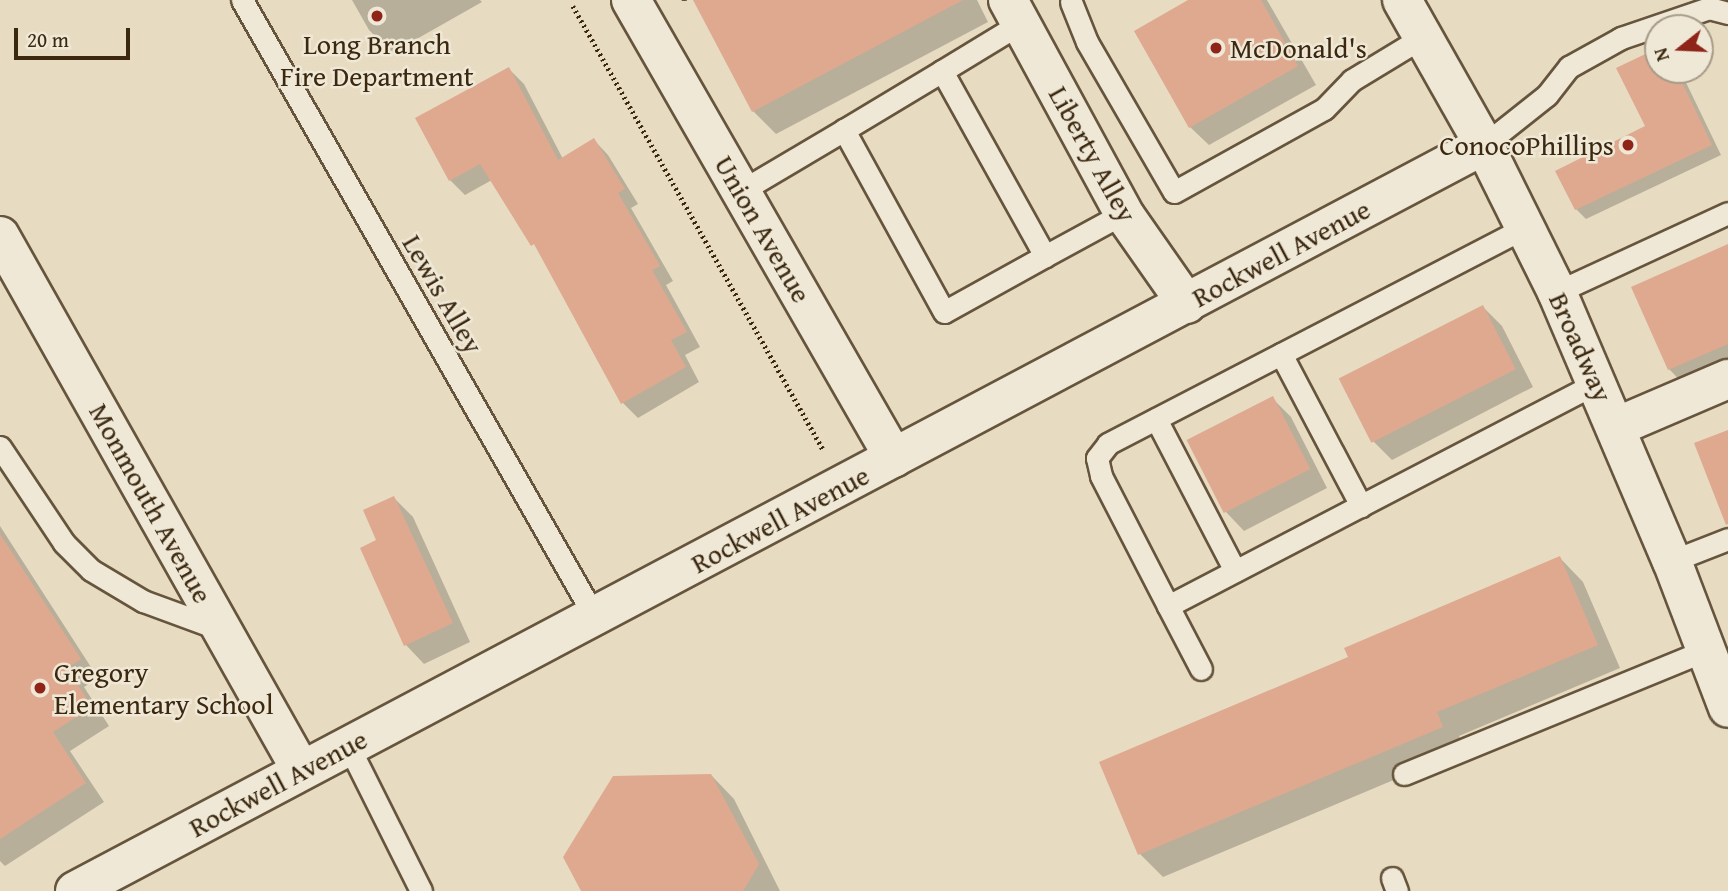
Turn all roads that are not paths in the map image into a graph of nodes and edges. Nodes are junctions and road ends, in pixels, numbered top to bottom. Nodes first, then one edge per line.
1 (242, 0) edge
2 (631, 0) edge
3 (1402, 0) edge
4 (1070, 1) edge
5 (1015, 11) edge
6 (1728, 13) edge
7 (1423, 37) junction
8 (942, 71) junction
9 (844, 130) junction
10 (1484, 145) junction
11 (741, 191) junction
12 (1124, 213) junction
13 (1728, 213) edge
14 (1526, 227) junction
15 (0, 236) edge
16 (1045, 256) junction
17 (1557, 292) junction
18 (1186, 304) junction
19 (1281, 354) junction
20 (1728, 379) edge
21 (1597, 383) junction
22 (1156, 419) junction
23 (1616, 427) junction
24 (0, 447) edge
25 (894, 458) junction
26 (1361, 506) junction
27 (1728, 539) edge
28 (1672, 561) junction
29 (1235, 570) junction
30 (1168, 606) junction
31 (595, 617) junction
32 (223, 630) junction
33 (1706, 650) junction
34 (1201, 669) dead end
35 (1728, 708) edge
36 (348, 745) junction
37 (302, 770) junction
38 (1405, 774) dead end
39 (75, 891) edge
40 (422, 891) edge

1 - 31 lane, Lewis Alley
2 - 11 street, Union Avenue
3 - 7 street, Broadway
4 - 7 lane
5 - 8 lane
5 - 12 street, Liberty Alley
6 - 10 lane
7 - 10 street, Broadway
8 - 9 lane
8 - 16 lane
9 - 11 lane
9 - 16 lane
10 - 14 street, Broadway
10 - 18 street, Rockwell Avenue
11 - 25 street, Union Avenue
12 - 16 lane
12 - 18 street, Liberty Alley
13 - 17 lane
14 - 17 street, Broadway
14 - 19 lane
15 - 32 street, Monmouth Avenue
17 - 21 street, Broadway
18 - 25 street, Rockwell Avenue
19 - 22 lane
19 - 26 lane
20 - 23 street
21 - 23 street, Broadway
21 - 26 lane
22 - 29 lane
22 - 30 lane
23 - 28 street, Broadway
24 - 32 lane
25 - 31 street, Rockwell Avenue
26 - 29 lane
27 - 28 lane
28 - 33 street, Broadway
29 - 30 lane
30 - 34 lane
31 - 36 street, Rockwell Avenue
32 - 37 street, Monmouth Avenue
33 - 35 street, Broadway
33 - 38 lane
36 - 37 street, Rockwell Avenue
36 - 40 lane
37 - 39 street, Rockwell Avenue

